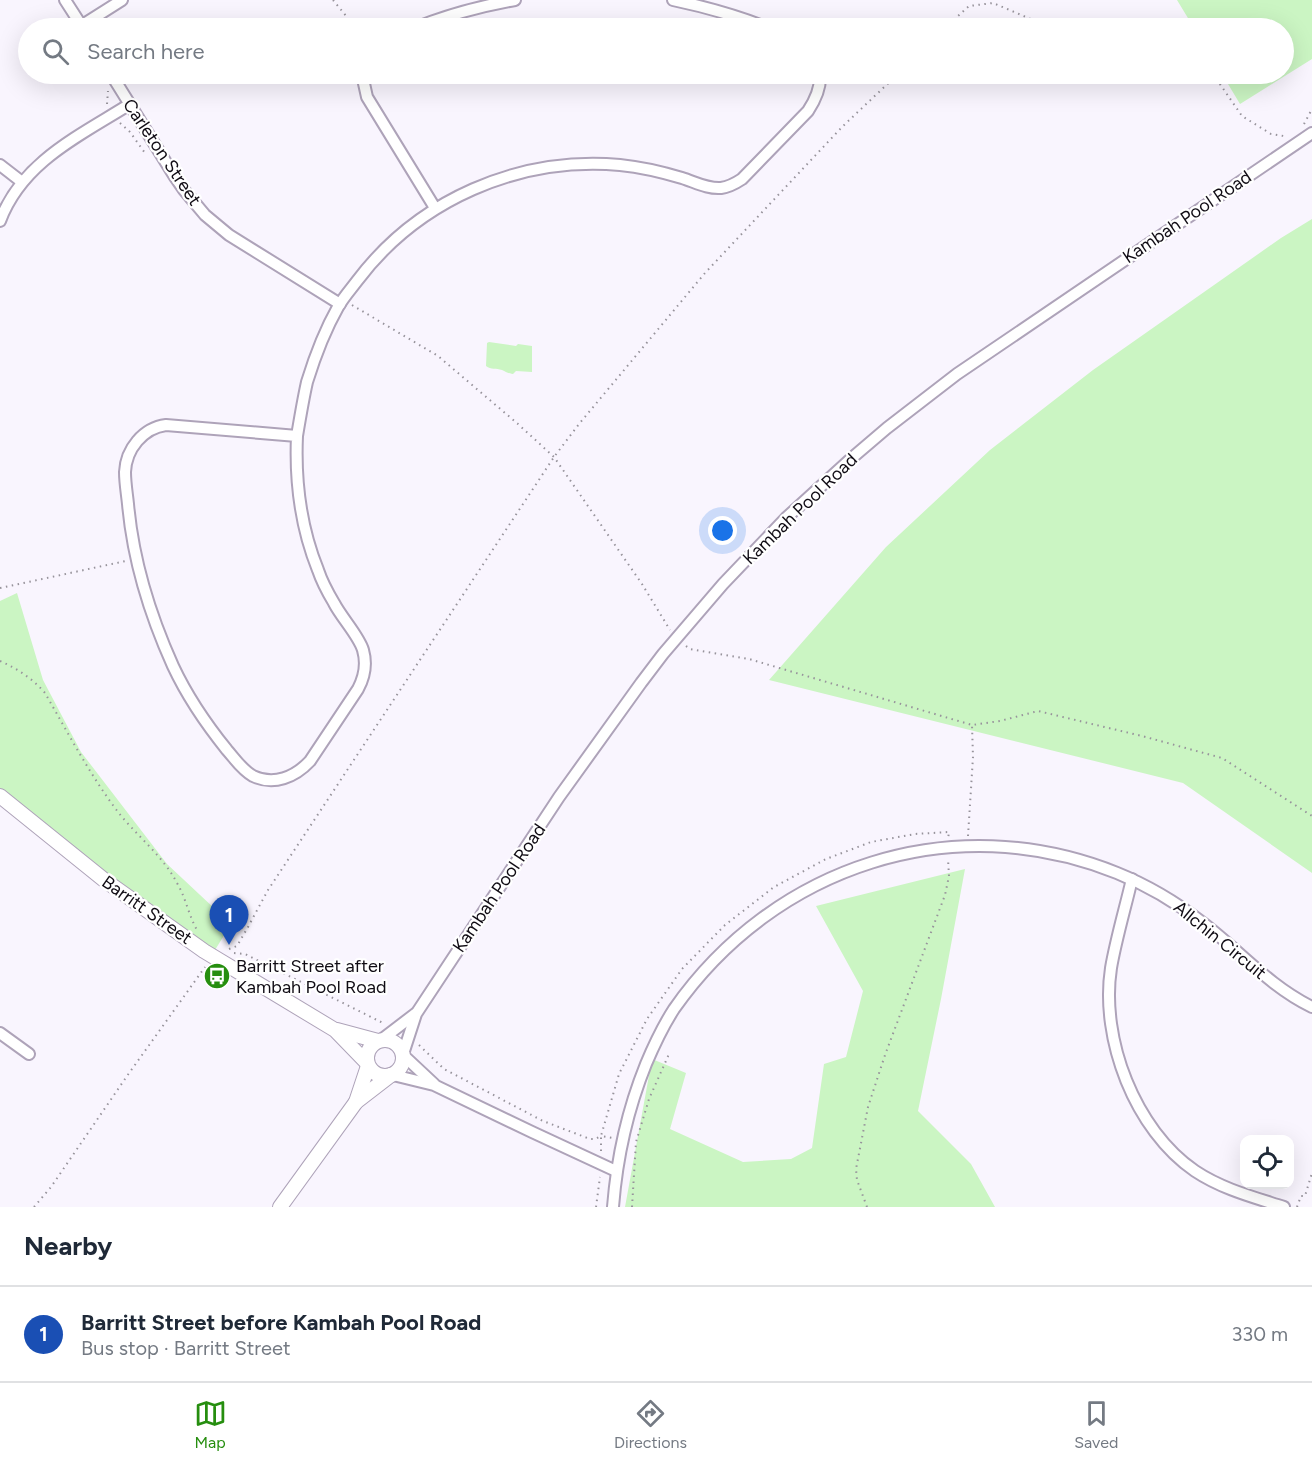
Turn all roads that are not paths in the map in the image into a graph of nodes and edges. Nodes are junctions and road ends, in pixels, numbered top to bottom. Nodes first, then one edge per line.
1 (64, 0) edge
2 (122, 0) edge
3 (515, 0) edge
4 (673, 0) edge
5 (76, 18) edge
6 (95, 18) edge
7 (441, 18) edge
8 (740, 18) edge
9 (117, 84) edge
10 (364, 84) edge
11 (819, 84) edge
12 (130, 104) junction
13 (1312, 133) edge
14 (0, 165) edge
15 (22, 182) junction
16 (435, 208) junction
17 (0, 221) edge
18 (340, 304) junction
19 (297, 436) junction
20 (0, 796) edge
21 (1132, 879) junction
22 (1312, 1007) edge
23 (416, 1014) junction
24 (335, 1030) junction
25 (0, 1033) edge
26 (380, 1041) junction
27 (29, 1054) dead end
28 (403, 1054) junction
29 (368, 1064) junction
30 (392, 1075) junction
31 (434, 1084) junction
32 (356, 1102) junction
33 (616, 1171) junction
34 (280, 1207) edge
35 (613, 1207) edge
36 (1284, 1207) edge

1 - 5 street
2 - 6 street
3 - 7 street
4 - 8 street
9 - 12 street, Carleton Street
10 - 16 street
11 - 16 street
12 - 15 street
12 - 18 street, Carleton Street
13 - 23 street, Kambah Pool Road
14 - 15 street
15 - 17 street
16 - 18 street
18 - 19 street
19 - 19 street
20 - 24 street, Barritt Street
21 - 22 street, Allchin Circuit
21 - 33 street, Allchin Circuit
21 - 36 street
23 - 26 street, Kambah Pool Road
23 - 28 street, Kambah Pool Road
24 - 26 street, Barritt Street
24 - 29 street, Barritt Street
25 - 27 street
26 - 28 street
26 - 29 street
28 - 30 street
28 - 31 street
29 - 30 street
29 - 32 street
30 - 31 street
30 - 32 street
31 - 33 street
32 - 34 street
33 - 35 street, Allchin Circuit

